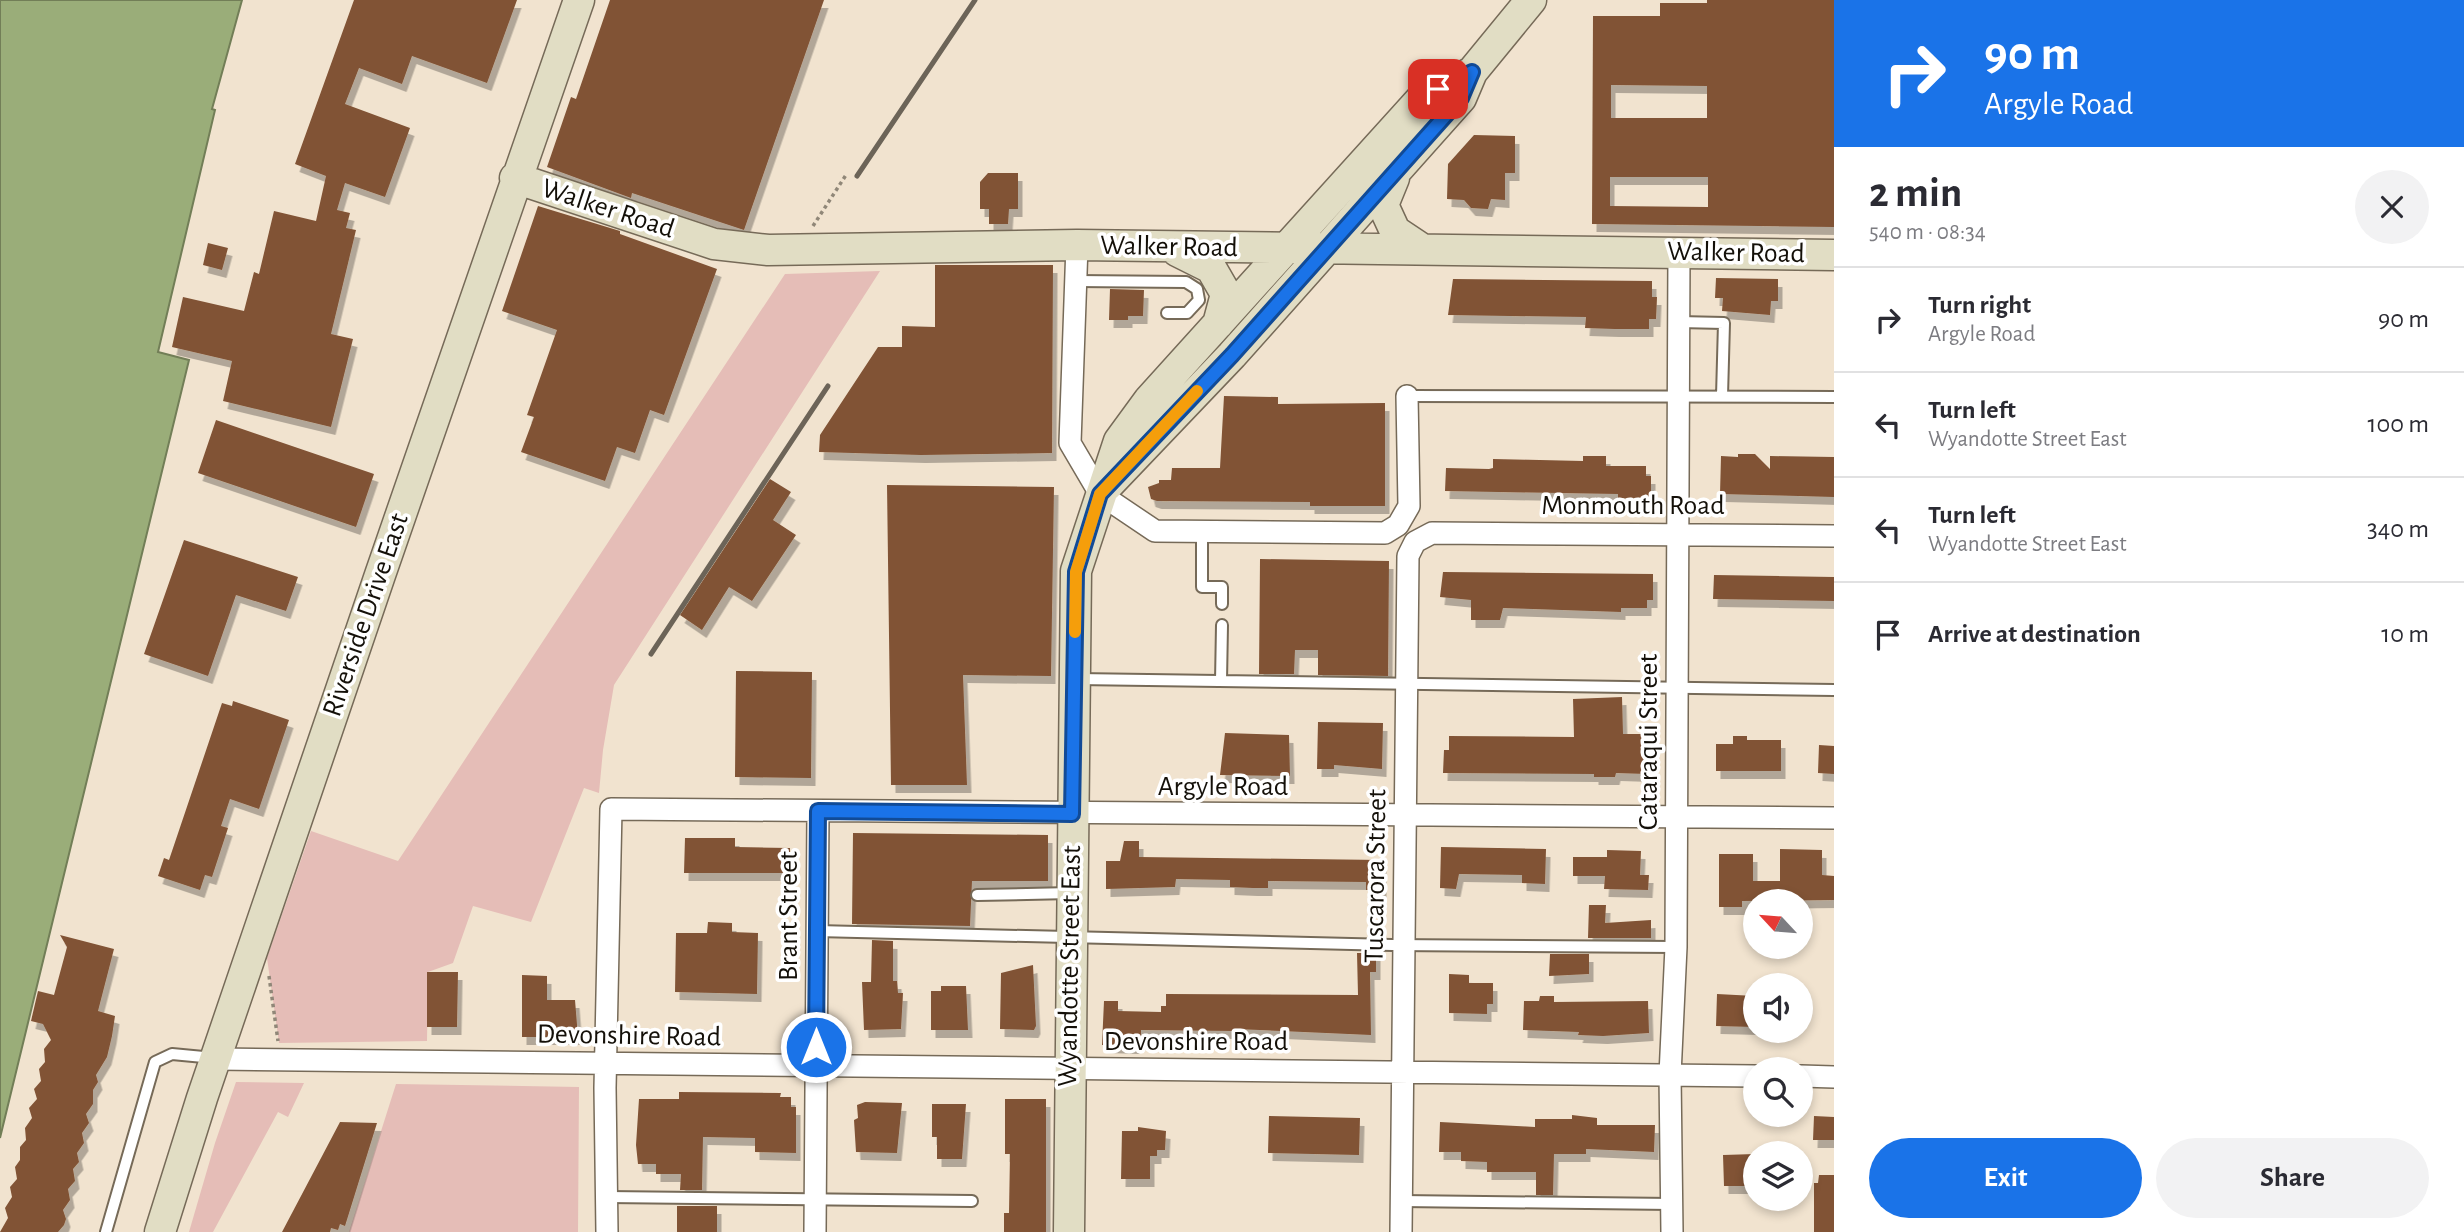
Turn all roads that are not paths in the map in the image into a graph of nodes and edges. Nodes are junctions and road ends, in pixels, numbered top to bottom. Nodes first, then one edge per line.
1 (579, 0) edge
2 (1531, 0) edge
3 (1472, 72) junction
4 (1398, 170) junction
5 (515, 178) junction
6 (1077, 245) junction
7 (1171, 247) junction
8 (1287, 248) junction
9 (1328, 248) junction
10 (1422, 248) junction
11 (1679, 252) junction
12 (1834, 255) edge
13 (1076, 281) junction
14 (1167, 313) dead end
15 (1679, 322) junction
16 (1218, 324) junction
17 (1678, 395) junction
18 (1407, 396) joint
19 (1722, 396) junction
20 (1834, 397) edge
21 (1100, 494) junction
22 (1202, 531) junction
23 (1432, 533) joint
24 (1678, 535) junction
25 (1834, 536) edge
26 (1222, 604) dead end
27 (1222, 625) dead end
28 (1074, 679) junction
29 (1221, 681) junction
30 (1407, 684) junction
31 (1677, 688) junction
32 (1834, 690) edge
33 (818, 811) junction
34 (1072, 814) junction
35 (1405, 816) junction
36 (1676, 817) junction
37 (1834, 818) edge
38 (1071, 894) junction
39 (977, 895) dead end
40 (817, 931) junction
41 (1070, 938) junction
42 (1404, 945) junction
43 (1675, 947) junction
44 (217, 1059) junction
45 (606, 1064) junction
46 (816, 1066) junction
47 (1069, 1069) junction
48 (1402, 1072) junction
49 (1670, 1075) junction
50 (1743, 1076) edge
51 (1813, 1076) edge
52 (1834, 1077) edge
53 (607, 1197) junction
54 (815, 1199) junction
55 (972, 1201) dead end
56 (1401, 1201) junction
57 (1672, 1203) junction
58 (106, 1232) edge
59 (160, 1232) edge
60 (607, 1232) edge
61 (815, 1232) edge
62 (1069, 1232) edge
63 (1401, 1232) edge
64 (1672, 1232) edge

1 - 5 main road, Riverside Drive East
2 - 3 main road, Wyandotte Street East
3 - 4 main road, Wyandotte Street East
3 - 8 main road, Wyandotte Street East
4 - 9 main road, Wyandotte Street East
4 - 10 main road
5 - 6 main road, Walker Road
5 - 44 main road, Riverside Drive East
6 - 7 main road, Walker Road
6 - 13 street
7 - 8 main road, Walker Road
7 - 16 main road
8 - 9 main road, Walker Road
8 - 16 main road, Wyandotte Street East
9 - 10 main road, Walker Road
9 - 21 main road, Wyandotte Street East
10 - 11 main road, Walker Road
11 - 12 main road, Walker Road
11 - 15 street, Cataraqui Street
13 - 14 lane
13 - 21 street
15 - 17 street, Cataraqui Street
15 - 19 lane
16 - 21 main road, Wyandotte Street East
17 - 18 lane
17 - 19 lane
17 - 24 street, Cataraqui Street
18 - 22 street
19 - 20 lane
21 - 22 street
21 - 28 main road, Wyandotte Street East
22 - 26 lane
23 - 24 street, Monmouth Road
23 - 30 street, Tuscarora Street
24 - 25 street, Monmouth Road
24 - 31 street, Cataraqui Street
27 - 29 lane
28 - 29 lane
28 - 34 main road, Wyandotte Street East
29 - 30 lane
30 - 31 lane
30 - 35 street, Tuscarora Street
31 - 32 lane
31 - 36 street, Cataraqui Street
33 - 34 street, Argyle Road
33 - 40 street, Brant Street
33 - 45 street, Argyle Road
34 - 35 street, Argyle Road
34 - 38 main road, Wyandotte Street East
35 - 36 street, Argyle Road
35 - 42 street, Tuscarora Street
36 - 37 street, Argyle Road
36 - 43 street, Cataraqui Street
38 - 39 lane
38 - 41 main road, Wyandotte Street East
40 - 41 lane
40 - 46 street, Brant Street
41 - 42 lane
41 - 47 main road, Wyandotte Street East
42 - 43 lane
42 - 48 street, Tuscarora Street
43 - 49 street, Cataraqui Street
44 - 45 street, Devonshire Road
44 - 58 lane
44 - 59 main road, Riverside Drive East
45 - 46 street, Devonshire Road
45 - 53 street
46 - 47 street, Devonshire Road
46 - 54 street, Brant Street
47 - 48 street, Devonshire Road
47 - 62 main road, Wyandotte Street East
48 - 49 street, Devonshire Road
48 - 56 street, Tuscarora Street
49 - 50 street, Devonshire Road
49 - 57 street, Cataraqui Street
51 - 52 street
53 - 54 lane
53 - 60 street
54 - 55 lane
54 - 61 street, Brant Street
56 - 57 lane
56 - 63 street, Tuscarora Street
57 - 64 street, Cataraqui Street

